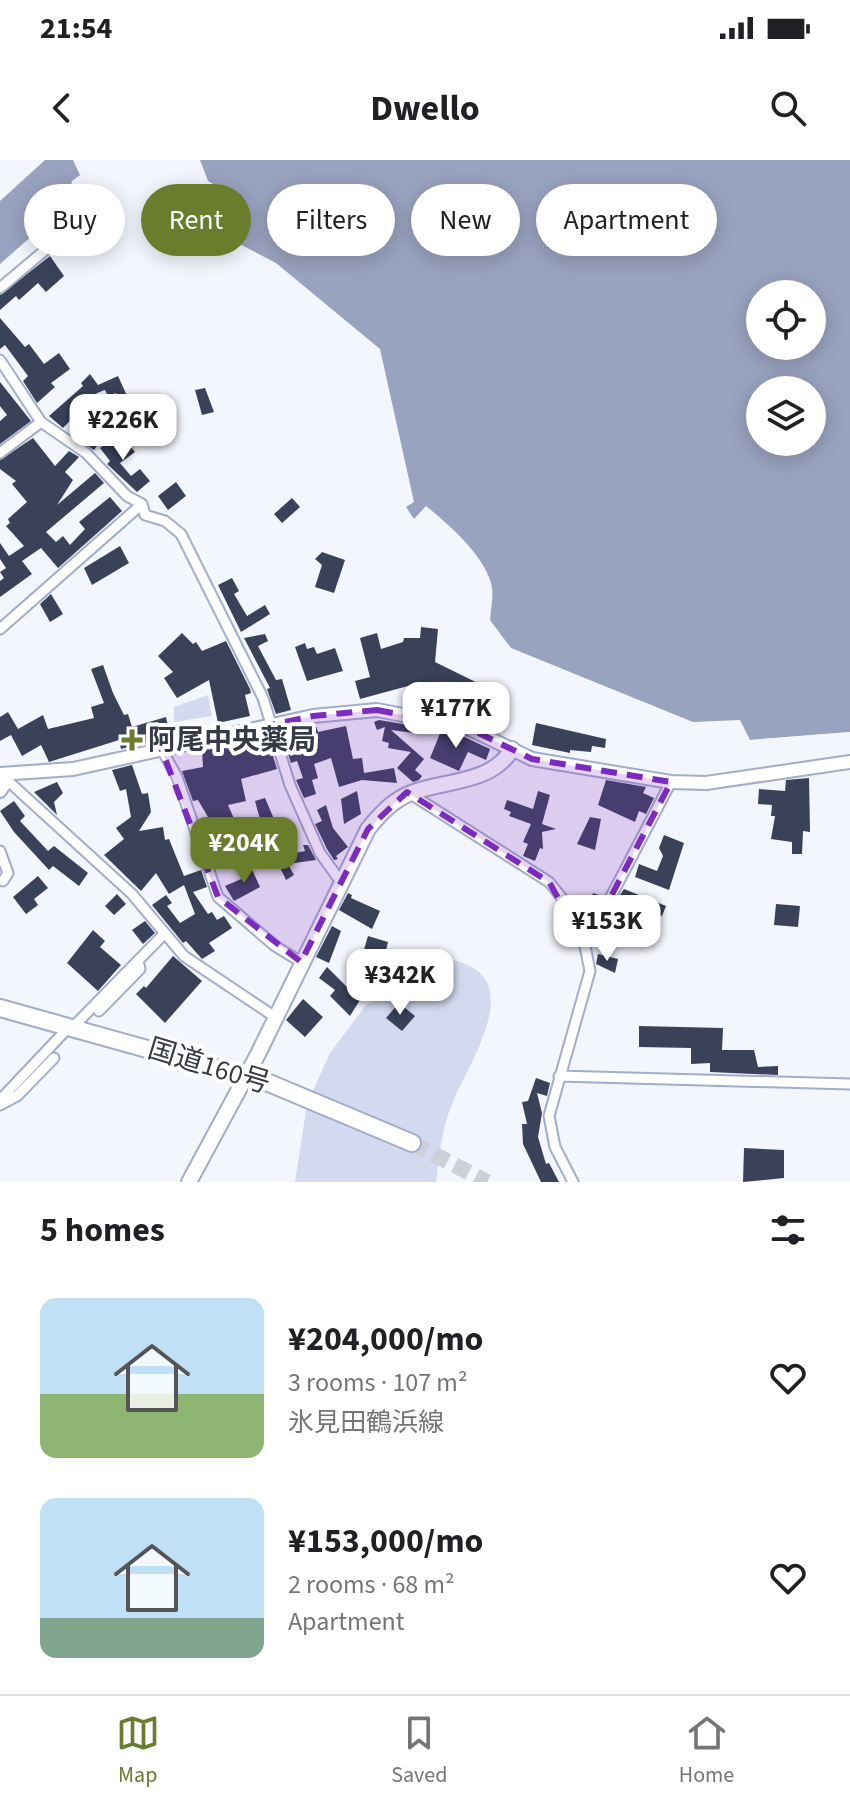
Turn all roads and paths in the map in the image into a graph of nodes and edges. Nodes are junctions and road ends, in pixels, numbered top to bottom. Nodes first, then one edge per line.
1 (38, 256) edge
2 (0, 288) edge
3 (0, 360) edge
4 (41, 422) junction
5 (0, 453) edge
6 (142, 504) junction
7 (0, 629) edge
8 (273, 725) junction
9 (161, 748) junction
10 (512, 749) junction
11 (850, 762) edge
12 (1, 778) edge
13 (671, 782) junction
14 (409, 793) junction
15 (0, 851) edge
16 (3, 881) dead end
17 (341, 882) junction
18 (165, 933) junction
19 (585, 946) junction
20 (138, 961) junction
21 (301, 962) junction
22 (0, 1008) edge
23 (99, 1011) dead end
24 (275, 1017) junction
25 (73, 1025) junction
26 (54, 1058) dead end
27 (247, 1076) junction
28 (559, 1076) junction
29 (850, 1084) edge
30 (0, 1102) edge
31 (412, 1143) tunnel mouth
32 (189, 1182) edge
33 (573, 1182) edge

1 - 2 street
3 - 4 street
4 - 5 street
4 - 6 street
6 - 7 street
6 - 8 street
8 - 9 main road
8 - 10 main road
8 - 17 street
9 - 12 main road
9 - 21 street
10 - 13 main road
10 - 14 main road
11 - 13 main road
12 - 18 street
13 - 19 street
14 - 17 main road
14 - 19 street
15 - 16 street
17 - 21 main road
18 - 20 street
18 - 24 street
19 - 28 street
20 - 23 street
20 - 25 street
21 - 24 main road
22 - 25 highway, 国道160号
24 - 27 main road
25 - 27 highway, 国道160号
25 - 30 street
26 - 30 street
27 - 31 highway, 国道160号
27 - 32 main road
28 - 29 street
28 - 33 street

